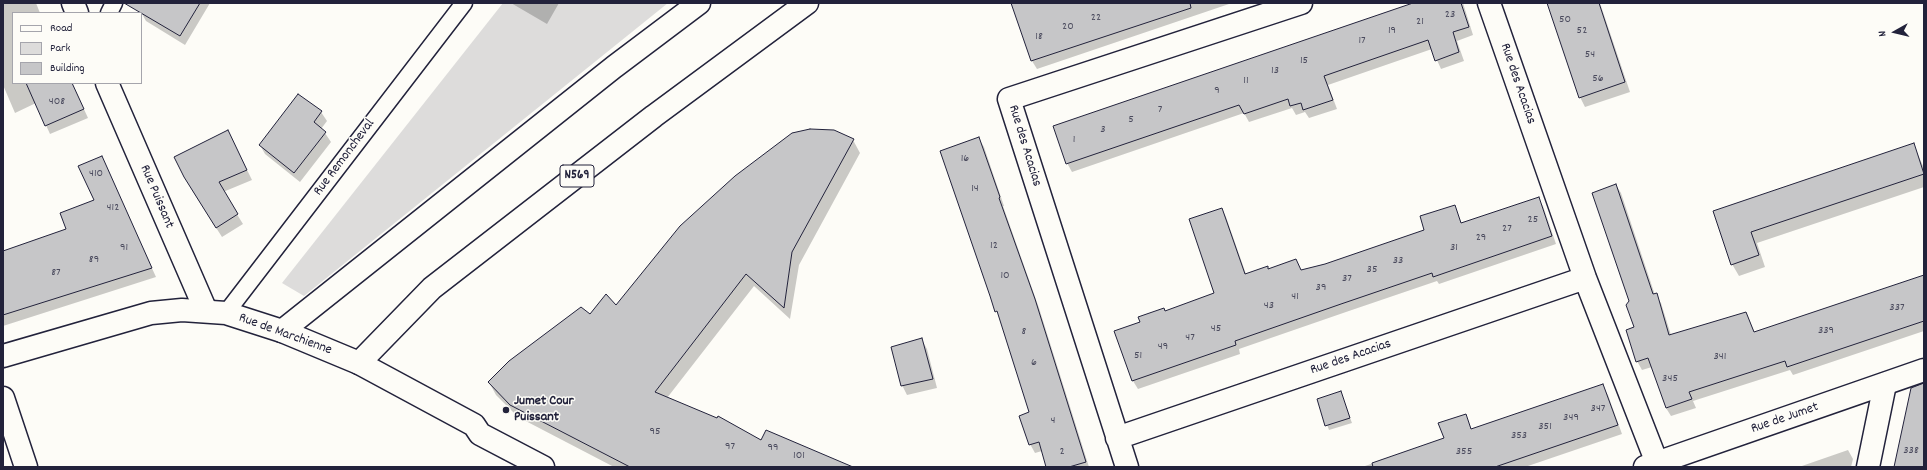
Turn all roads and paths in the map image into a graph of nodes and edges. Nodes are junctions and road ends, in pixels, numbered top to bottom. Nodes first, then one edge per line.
1 (114, 3) edge
2 (464, 3) edge
3 (699, 3) edge
4 (807, 3) edge
5 (1301, 3) edge
6 (1489, 3) edge
7 (110, 12) edge
8 (107, 84) edge
9 (1585, 278) junction
10 (216, 312) junction
11 (282, 331) junction
12 (3, 356) edge
13 (359, 363) junction
14 (1924, 370) edge
15 (1885, 384) junction
16 (3, 398) edge
17 (1118, 438) junction
18 (1651, 465) edge
19 (26, 467) edge
20 (543, 467) edge
21 (1127, 467) edge
22 (1868, 467) edge

1 - 7 lane
2 - 10 lane, Rue Remoncheval
3 - 11 main road
4 - 13 main road, N569
5 - 17 main road, Rue des Acacias
6 - 9 main road, Rue des Acacias
8 - 10 main road, Rue Puissant
9 - 17 main road, Rue des Acacias
9 - 18 main road, Rue des Acacias
10 - 11 main road, Rue de Marchienne
10 - 12 main road, Rue de Marchienne
11 - 13 main road, Rue de Marchienne
13 - 20 main road, Rue de Marchienne
14 - 15 main road, Rue de Jumet
15 - 18 main road, Rue de Jumet
15 - 22 main road
16 - 19 main road
17 - 21 main road, Rue des Acacias

